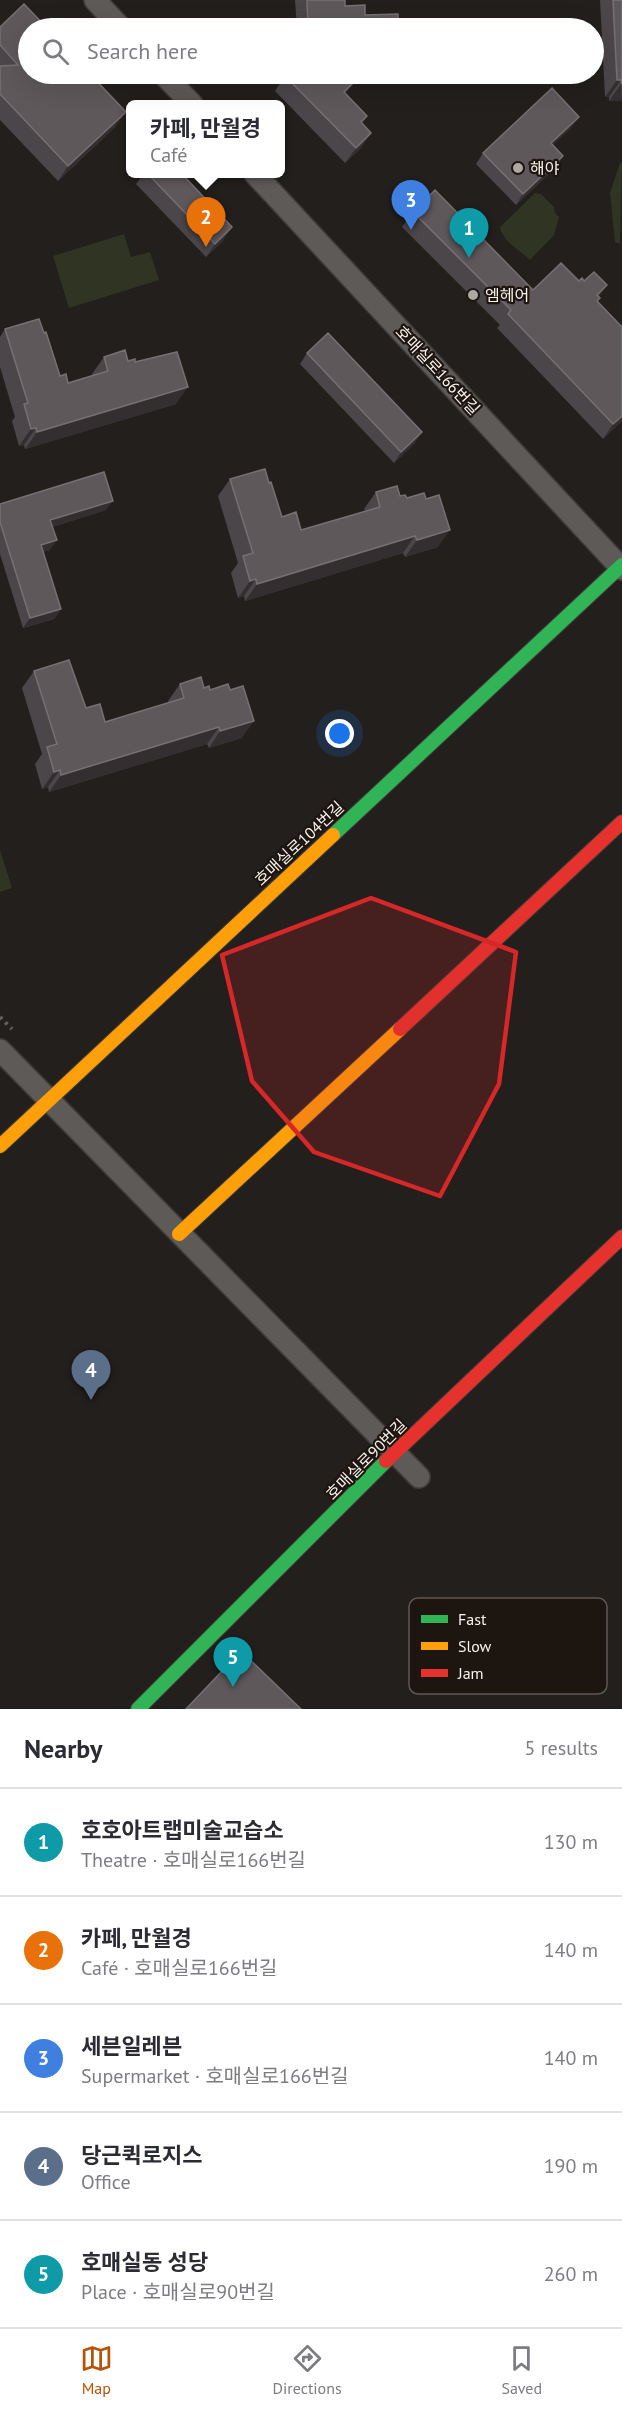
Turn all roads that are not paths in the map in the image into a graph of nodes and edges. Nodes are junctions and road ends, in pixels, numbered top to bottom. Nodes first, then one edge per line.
1 (95, 0) edge
2 (112, 18) edge
3 (172, 84) edge
4 (187, 100) edge
5 (259, 178) edge
6 (621, 567) edge
7 (622, 822) edge
8 (0, 1050) edge
9 (48, 1101) junction
10 (0, 1146) edge
11 (179, 1233) junction
12 (622, 1237) edge
13 (395, 1452) junction
14 (419, 1477) dead end
15 (138, 1709) edge

1 - 2 street
3 - 4 street
5 - 6 street, 호매실로166번길
6 - 9 street, 호매실로104번길
7 - 11 street
8 - 9 street
9 - 10 street, 호매실로104번길
9 - 11 street
11 - 13 street
12 - 13 street, 호매실로90번길
13 - 14 street
13 - 15 street, 호매실로90번길

